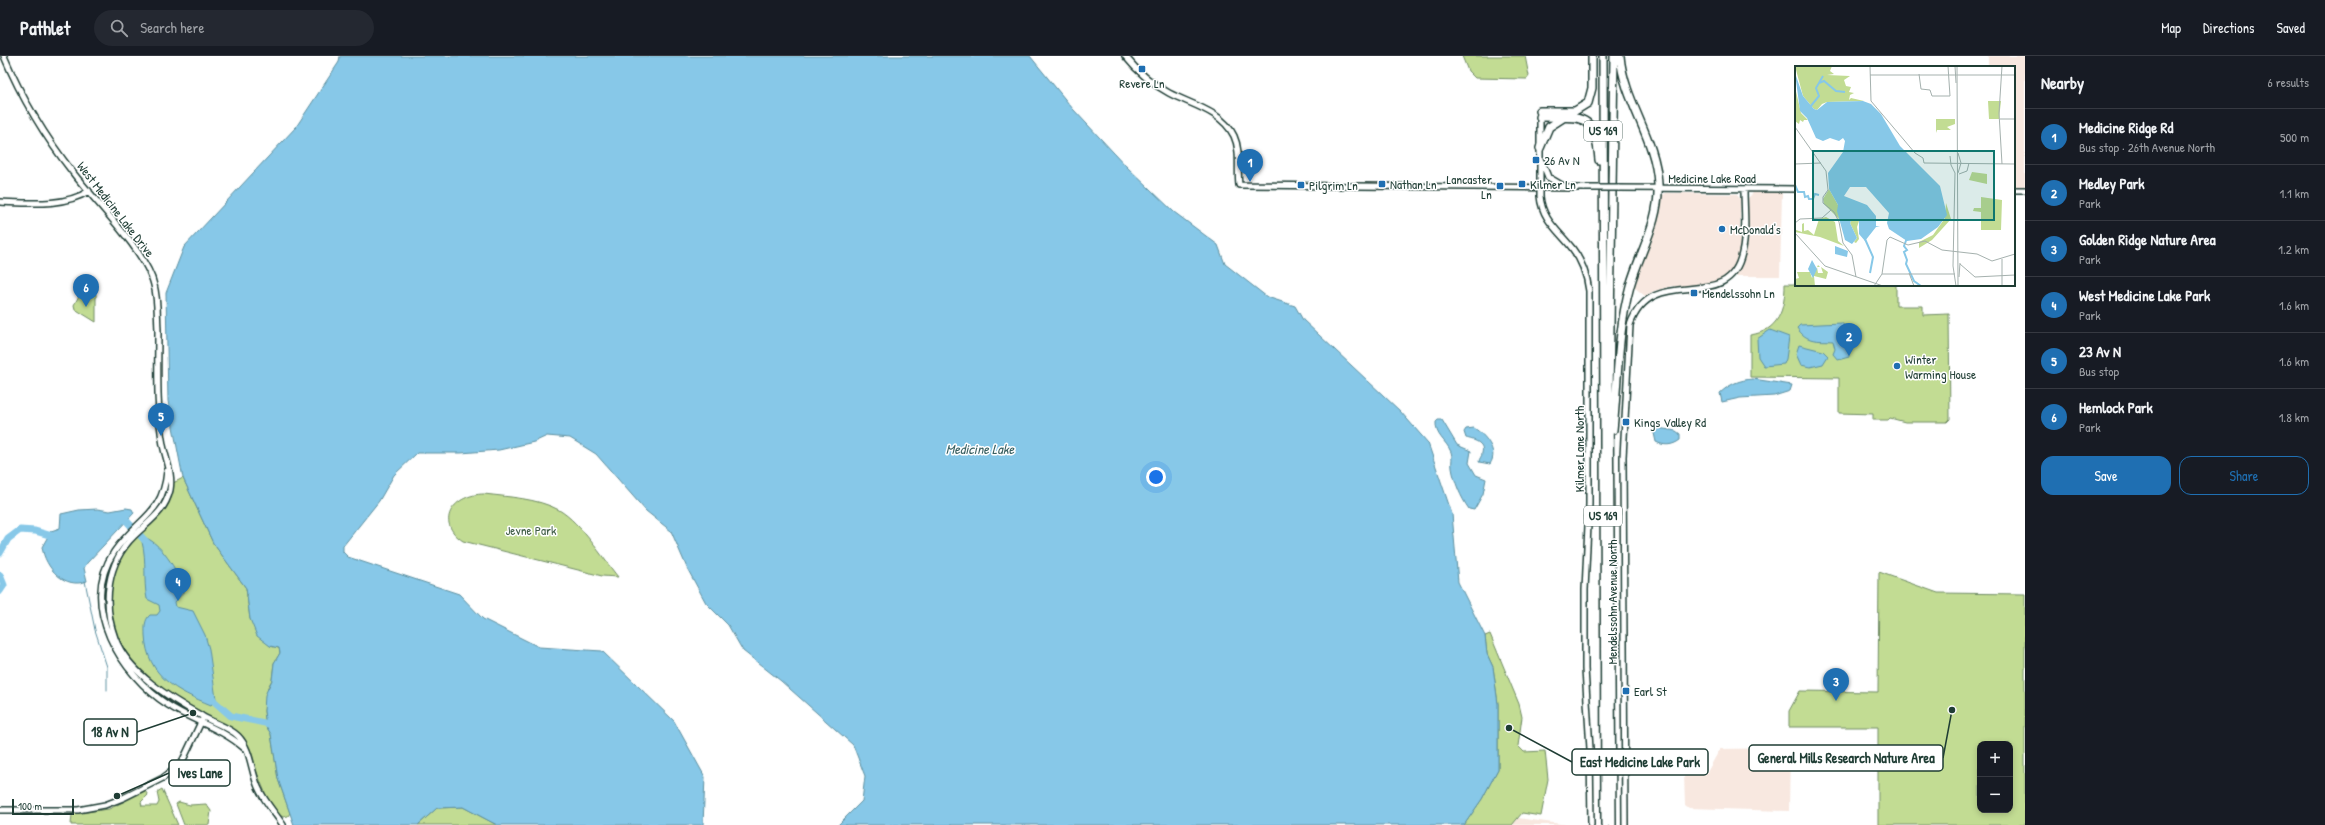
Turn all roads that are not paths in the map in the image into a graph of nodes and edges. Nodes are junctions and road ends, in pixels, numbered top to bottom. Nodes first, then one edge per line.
1 (4, 56) edge
2 (1125, 56) edge
3 (1592, 56) edge
4 (1604, 56) edge
5 (1614, 56) edge
6 (1620, 56) edge
7 (1540, 114) junction
8 (1567, 117) junction
9 (1540, 152) junction
10 (1540, 188) junction
11 (1567, 188) junction
12 (1658, 189) junction
13 (1744, 189) junction
14 (1795, 189) edge
15 (89, 191) junction
16 (0, 202) edge
17 (1603, 207) junction
18 (1609, 470) junction
19 (131, 534) junction
20 (203, 717) junction
21 (201, 723) junction
22 (246, 750) junction
23 (0, 810) edge
24 (284, 825) edge
25 (1591, 825) edge
26 (1605, 825) edge
27 (1612, 825) edge
28 (1625, 825) edge

1 - 15 street, West Medicine Lake Drive
2 - 10 street, Medicine Lake Road
3 - 7 highway
4 - 17 highway, US 169
5 - 18 highway, US 169
6 - 12 highway
7 - 8 highway
7 - 9 street, Kilmer Lane North
8 - 9 highway
8 - 17 highway
9 - 10 street, Kilmer Lane North
9 - 11 street
10 - 11 street, Medicine Lake Road
10 - 25 street, Kilmer Lane North
11 - 12 street, Medicine Lake Road, bridge
12 - 13 street, Medicine Lake Road
12 - 18 highway
13 - 14 street, Medicine Lake Road
13 - 28 street, Mendelssohn Avenue North
15 - 16 street
15 - 19 street, West Medicine Lake Drive
17 - 26 highway, US 169
18 - 27 highway, US 169
19 - 20 street, West Medicine Lake Drive
19 - 21 street, West Medicine Lake Drive
20 - 21 street
20 - 22 street, West Medicine Lake Drive
21 - 22 street, West Medicine Lake Drive
21 - 23 street
22 - 24 street, West Medicine Lake Drive

